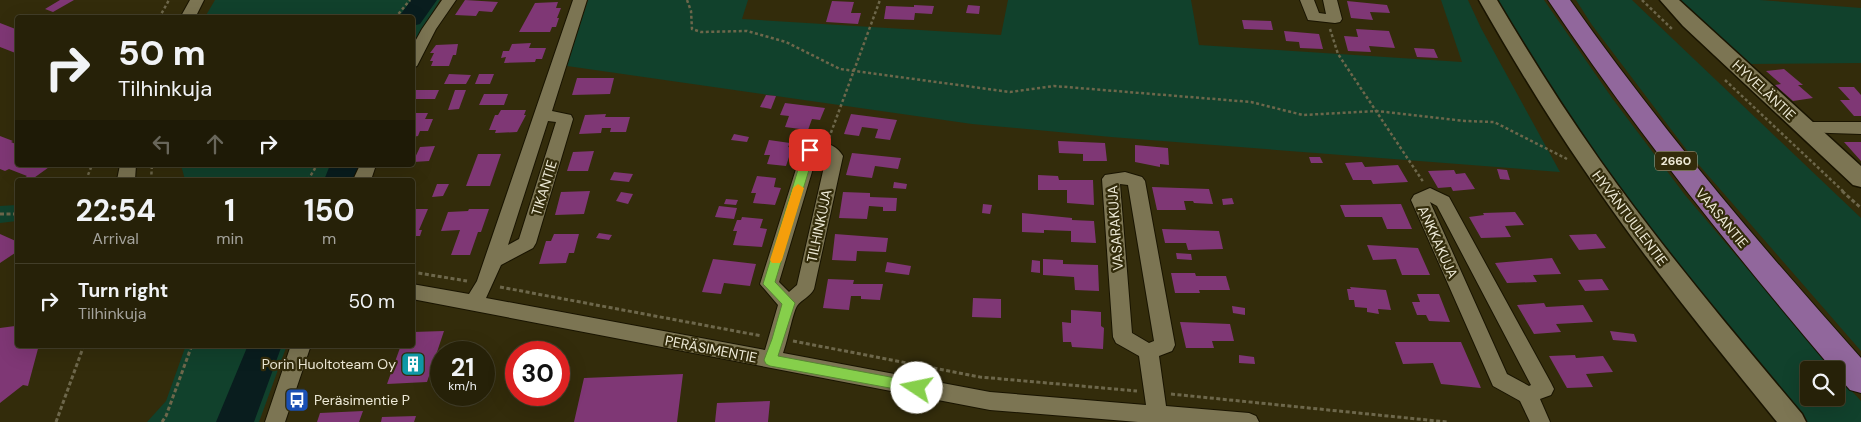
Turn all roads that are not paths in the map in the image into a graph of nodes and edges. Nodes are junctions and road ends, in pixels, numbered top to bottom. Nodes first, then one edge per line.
1 (196, 0) edge
2 (449, 0) edge
3 (580, 0) edge
4 (1308, 0) edge
5 (1330, 0) edge
6 (1488, 0) edge
7 (1559, 0) edge
8 (1669, 0) edge
9 (188, 15) edge
10 (415, 56) edge
11 (542, 114) junction
12 (1806, 128) junction
13 (1861, 128) edge
14 (1861, 179) edge
15 (494, 261) junction
16 (415, 292) edge
17 (474, 303) junction
18 (788, 303) junction
19 (300, 348) edge
20 (1148, 352) junction
21 (770, 360) junction
22 (1861, 380) edge
23 (1528, 395) junction
24 (1155, 418) edge
25 (274, 422) edge
26 (1249, 422) edge
27 (1540, 422) edge
28 (1792, 422) edge

1 - 9 street
2 - 10 street
3 - 11 street, TIKANTIE
4 - 5 street
6 - 28 street, HYVÄNTUULENTIE
7 - 22 main road, VAASANTIE / 2660
8 - 12 street, HYVELÄNTIE
11 - 15 street, TIKANTIE
11 - 15 street, TIKANTIE
12 - 13 street
12 - 14 street, HYVELÄNTIE
15 - 17 street, TIKANTIE
16 - 17 street, PERÄSIMENTIE
17 - 21 street, PERÄSIMENTIE
18 - 18 street, TILHINKUJA
18 - 21 street
19 - 25 street
20 - 20 street, VASARAKUJA
20 - 24 street
21 - 24 street, PERÄSIMENTIE
23 - 23 street, ANKKAKUJA
23 - 27 street
24 - 26 street, PERÄSIMENTIE

